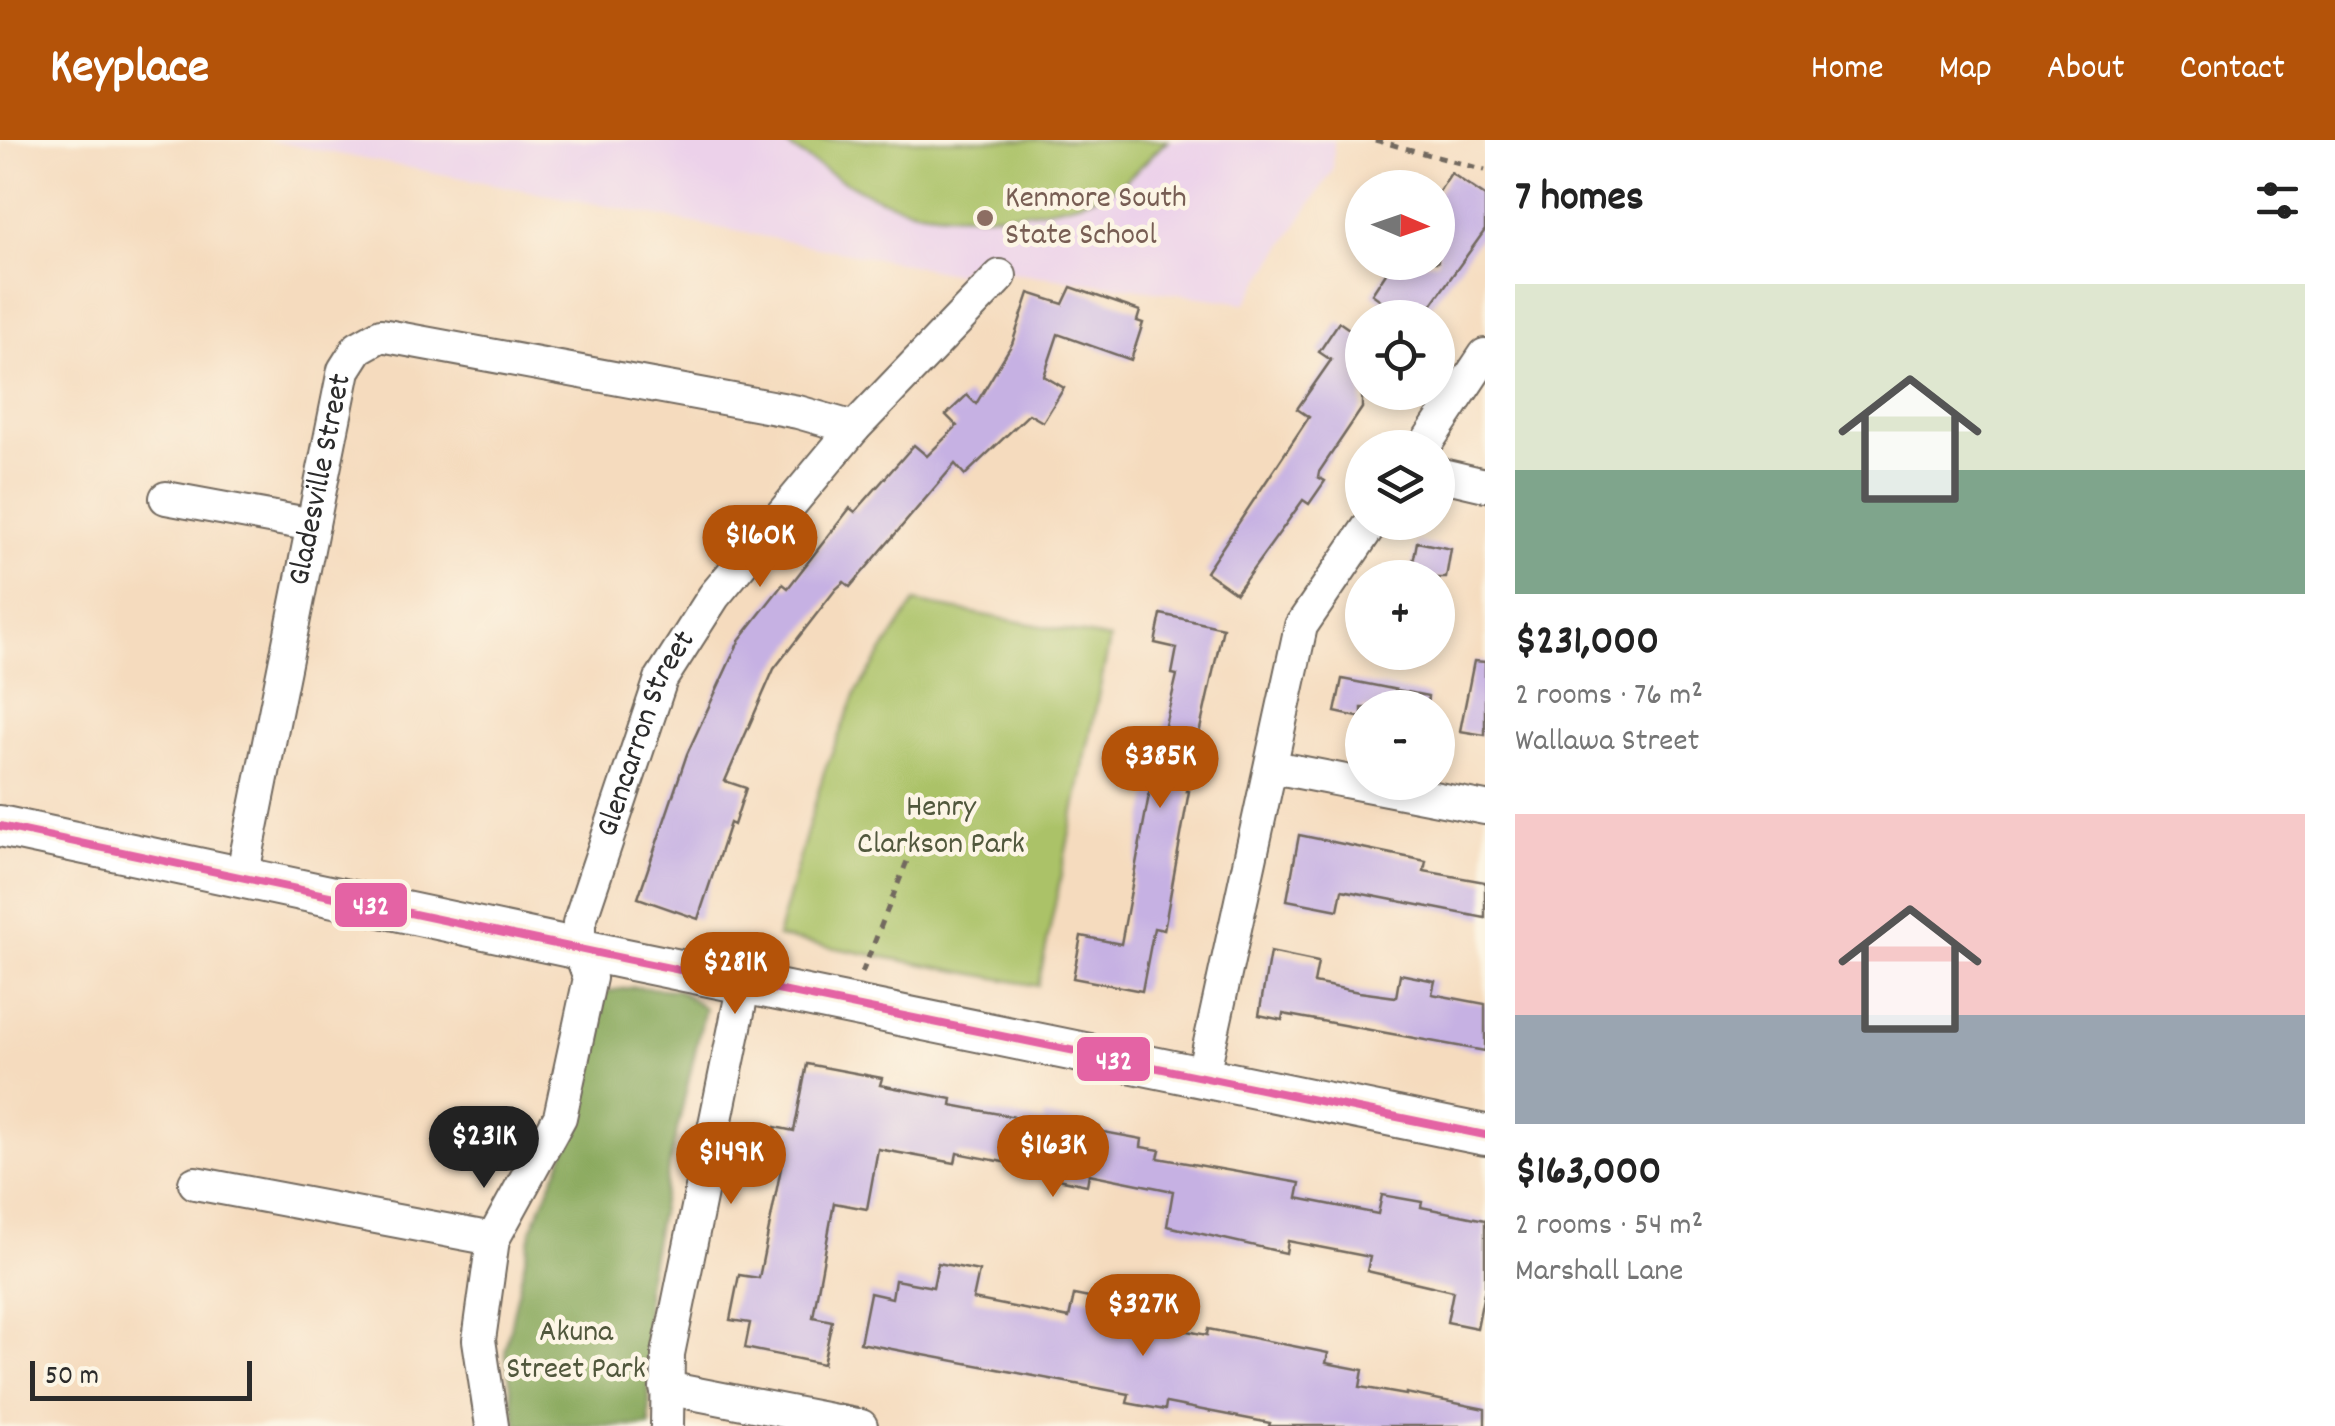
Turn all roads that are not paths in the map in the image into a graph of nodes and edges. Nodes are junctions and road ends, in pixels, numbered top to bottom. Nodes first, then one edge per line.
1 (1000, 276) dead end
2 (1485, 356) edge
3 (854, 428) junction
4 (1435, 430) edge
5 (1455, 478) edge
6 (1485, 485) edge
7 (166, 498) dead end
8 (313, 525) junction
9 (1360, 540) edge
10 (1272, 767) junction
11 (1485, 808) edge
12 (0, 826) edge
13 (242, 877) junction
14 (579, 950) junction
15 (744, 983) junction
16 (1203, 1075) junction
17 (1485, 1135) edge
18 (195, 1183) dead end
19 (493, 1239) junction
20 (666, 1388) junction
21 (492, 1426) edge
22 (668, 1426) edge
23 (861, 1426) edge

1 - 3 street, Glencarron Street
2 - 4 street
3 - 8 street, Gladesville Street
3 - 14 street, Glencarron Street
5 - 6 street
7 - 8 street
8 - 13 street, Gladesville Street
9 - 10 street
10 - 11 street
10 - 16 street
12 - 13 street
13 - 14 street
14 - 15 street
14 - 19 street, Glencarron Street
15 - 16 street
15 - 20 street
16 - 17 street
18 - 19 street
19 - 21 street
20 - 22 street
20 - 23 street

